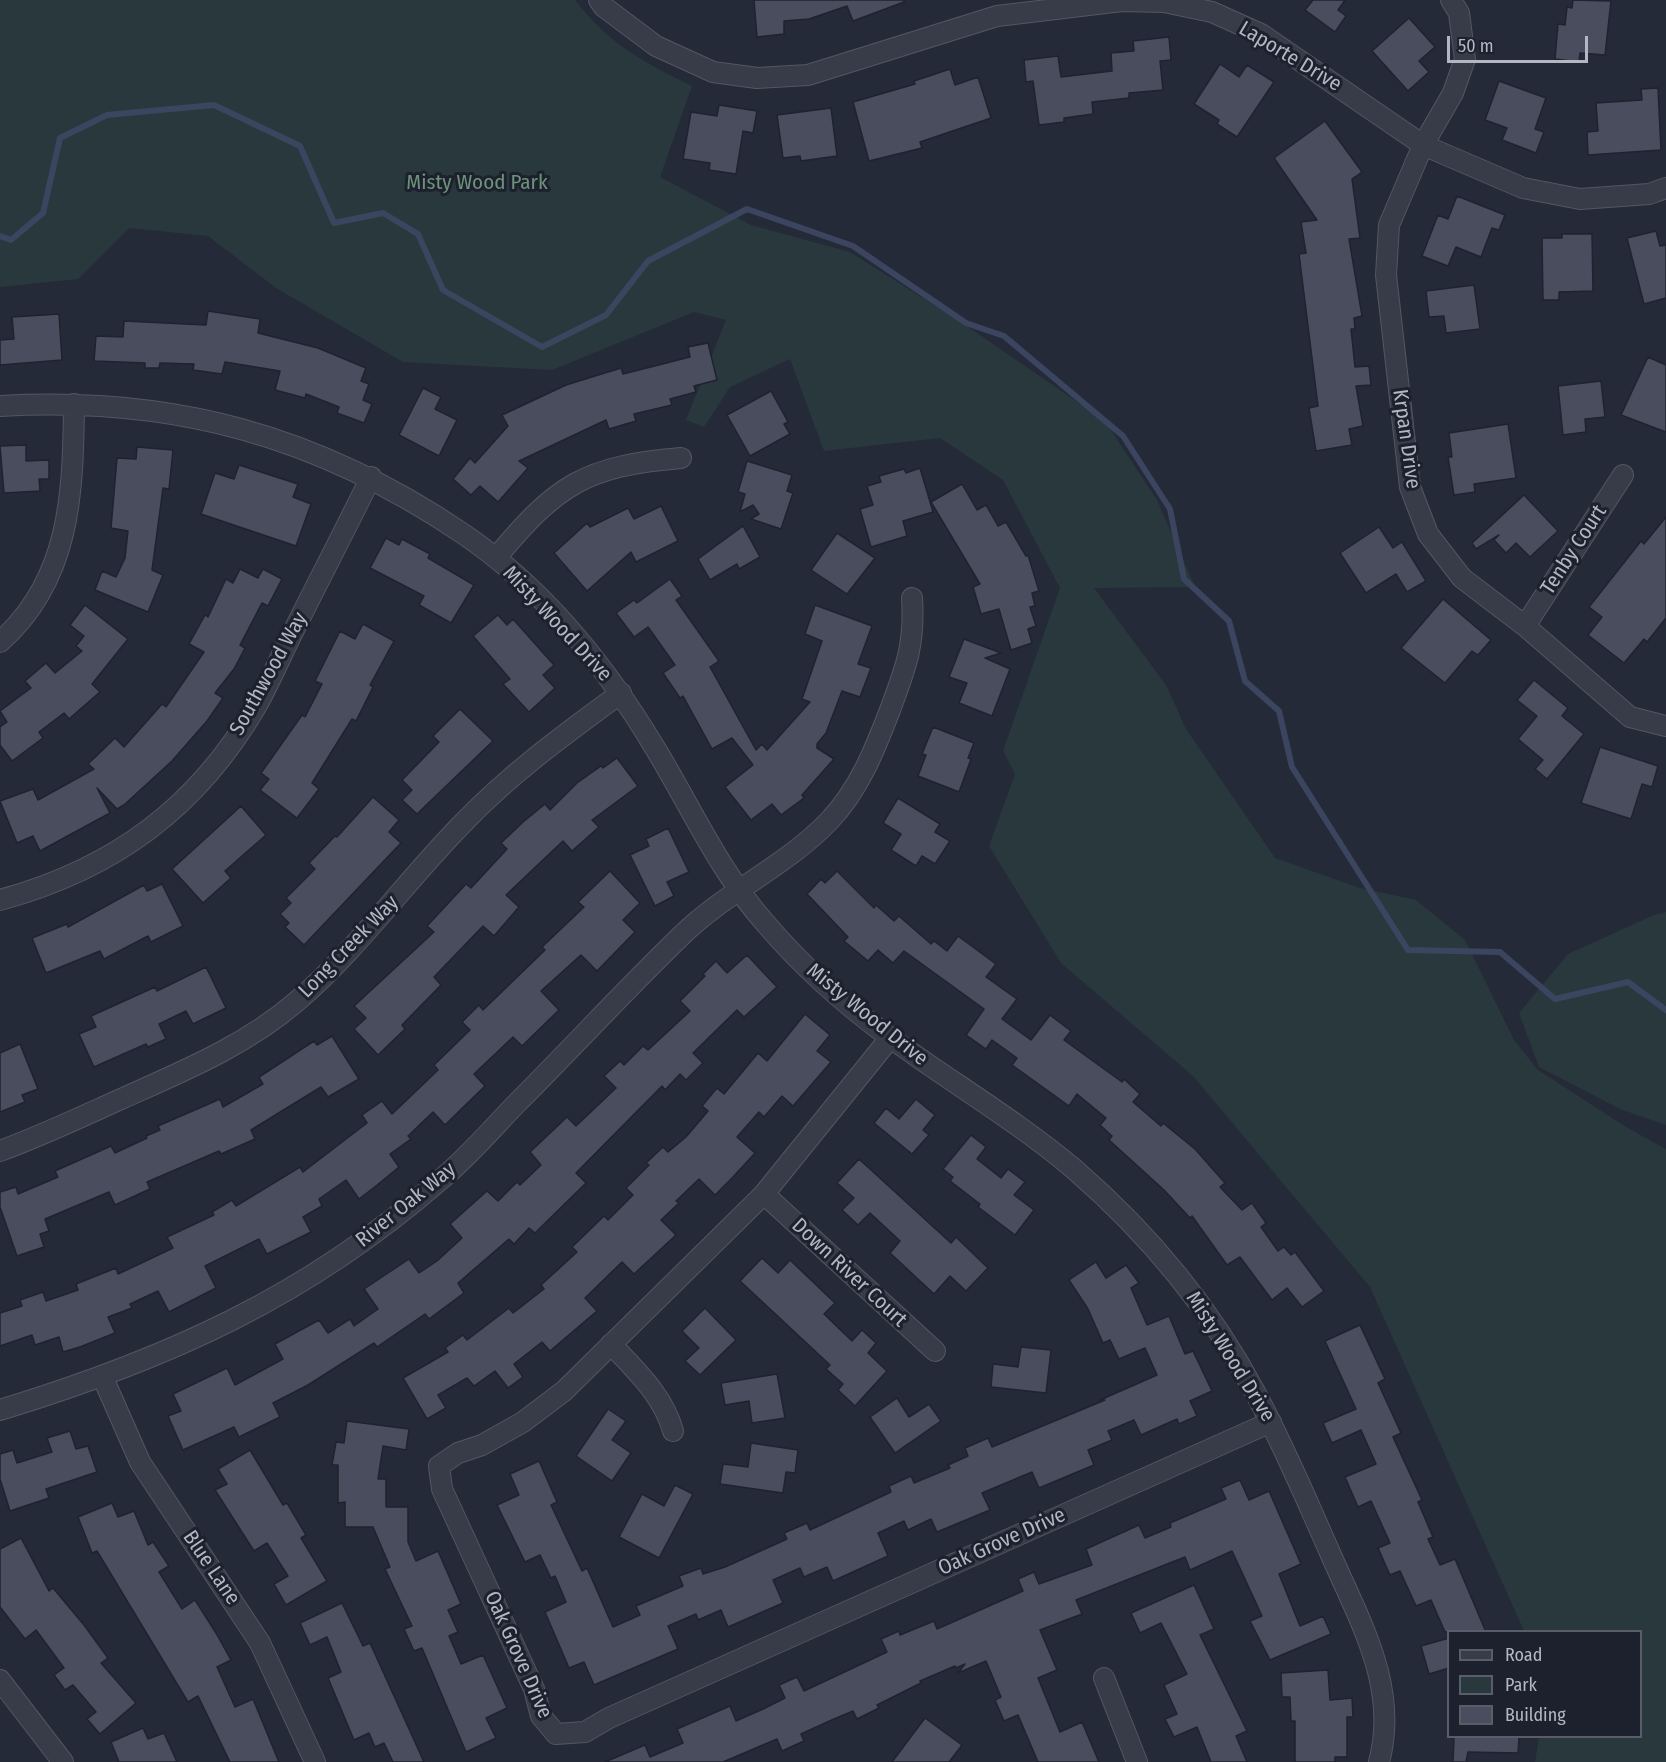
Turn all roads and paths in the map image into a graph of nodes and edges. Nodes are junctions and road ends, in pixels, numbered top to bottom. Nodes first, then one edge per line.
1 (598, 0) edge
2 (1451, 0) edge
3 (1423, 146) junction
4 (1666, 188) edge
5 (74, 404) junction
6 (0, 406) edge
7 (681, 458) dead end
8 (1623, 474) dead end
9 (371, 477) junction
10 (496, 558) junction
11 (912, 598) dead end
12 (1525, 626) junction
13 (0, 642) edge
14 (621, 693) junction
15 (1666, 726) edge
16 (739, 890) junction
17 (0, 900) edge
18 (890, 1038) junction
19 (0, 1151) edge
20 (764, 1194) junction
21 (611, 1344) junction
22 (935, 1352) dead end
23 (103, 1378) junction
24 (0, 1410) edge
25 (1271, 1422) junction
26 (673, 1431) dead end
27 (1104, 1678) dead end
28 (0, 1680) edge
29 (63, 1762) edge
30 (315, 1762) edge
31 (1137, 1762) edge
32 (1378, 1762) edge

1 - 3 street, Laporte Drive
2 - 3 street, Krpan Drive
3 - 4 street, Laporte Drive
3 - 12 street, Krpan Drive
5 - 6 street, Misty Wood Drive
5 - 9 street, Misty Wood Drive
5 - 13 street
7 - 10 street
8 - 12 street, Tenby Court
9 - 10 street, Misty Wood Drive
9 - 17 street, Southwood Way
10 - 14 street, Misty Wood Drive
11 - 16 street, River Oak Way
12 - 15 street, Krpan Drive
14 - 16 street, Misty Wood Drive
14 - 19 street, Long Creek Way
16 - 18 street, Misty Wood Drive
16 - 23 street, River Oak Way
18 - 20 street, Oak Grove Drive
18 - 25 street, Misty Wood Drive
20 - 21 street, Oak Grove Drive
20 - 22 street, Down River Court
21 - 25 street, Oak Grove Drive
21 - 26 street
23 - 24 street, River Oak Way
23 - 30 street, Blue Lane
25 - 32 street, Misty Wood Drive
27 - 31 street
28 - 29 street

